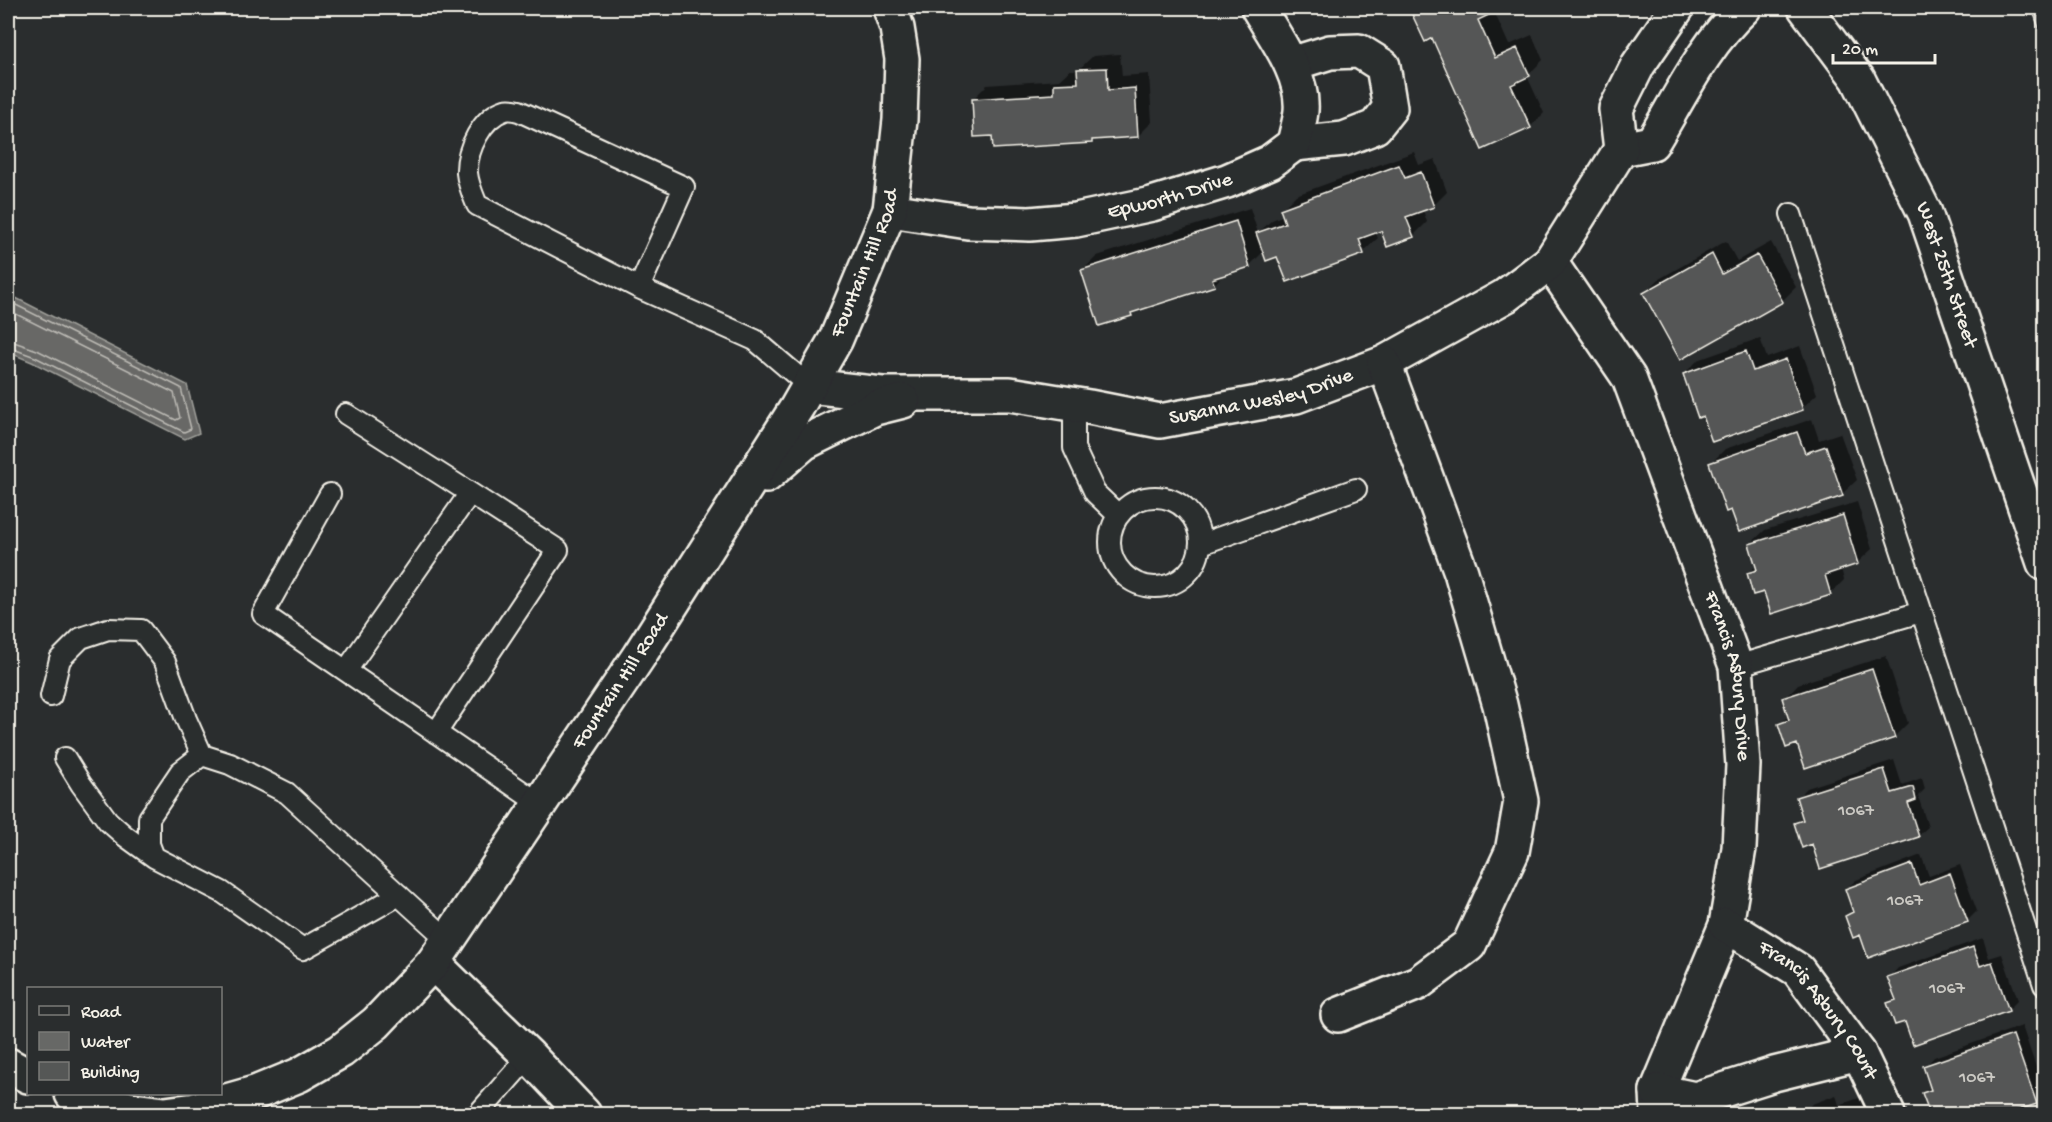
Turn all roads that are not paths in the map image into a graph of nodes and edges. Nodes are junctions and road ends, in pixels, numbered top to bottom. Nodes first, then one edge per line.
1 (890, 8) edge
2 (1258, 8) edge
3 (1744, 8) edge
4 (1805, 8) edge
5 (1674, 12) edge
6 (1709, 49) junction
7 (1292, 64) junction
8 (1294, 144) junction
9 (1622, 149) junction
10 (890, 210) junction
11 (1791, 214) dead end
12 (1550, 262) junction
13 (639, 288) junction
14 (1384, 363) junction
15 (809, 386) junction
16 (926, 395) junction
17 (1074, 405) junction
18 (346, 414) dead end
19 (1356, 489) dead end
20 (470, 493) junction
21 (330, 494) dead end
22 (738, 500) junction
23 (1118, 515) junction
24 (1201, 544) junction
25 (2044, 562) edge
26 (1921, 612) junction
27 (1736, 666) junction
28 (346, 671) junction
29 (51, 696) dead end
30 (436, 733) junction
31 (202, 754) junction
32 (65, 758) dead end
33 (540, 804) junction
34 (154, 857) junction
35 (399, 895) junction
36 (1726, 925) junction
37 (440, 951) junction
38 (2044, 985) edge
39 (1338, 1015) dead end
40 (1859, 1053) junction
41 (529, 1056) junction
42 (8, 1065) edge
43 (27, 1075) edge
44 (76, 1095) edge
45 (1658, 1103) edge
46 (478, 1114) edge
47 (584, 1114) edge
48 (1888, 1114) edge

1 - 10 street, Fountain Hill Road
2 - 7 street
3 - 6 street
4 - 25 street, West 25th Street
5 - 6 street
5 - 9 street
6 - 9 street
7 - 8 street
7 - 8 street
8 - 10 street, Epworth Drive
9 - 12 street, Susanna Wesley Drive
10 - 15 street, Fountain Hill Road
11 - 26 lane
12 - 14 street, Susanna Wesley Drive
12 - 27 street, Francis Asbury Drive
13 - 13 lane
13 - 15 lane
14 - 17 street, Susanna Wesley Drive
14 - 39 street
15 - 16 street, Susanna Wesley Drive
15 - 22 street, Fountain Hill Road
16 - 17 street, Susanna Wesley Drive
16 - 22 street
17 - 23 lane
18 - 20 lane
19 - 24 lane
20 - 28 lane
20 - 30 lane
21 - 28 lane
22 - 33 street, Fountain Hill Road
23 - 24 lane
23 - 24 lane
26 - 27 lane
26 - 38 lane
27 - 36 street, Francis Asbury Drive
28 - 30 lane
29 - 31 lane
30 - 33 lane
31 - 34 lane
31 - 35 lane
32 - 34 lane
33 - 37 street, Fountain Hill Road
34 - 35 lane
35 - 37 lane
36 - 40 street, Francis Asbury Court
36 - 45 street, Francis Asbury Drive
37 - 41 street
37 - 44 street, Fountain Hill Road
40 - 45 street
40 - 48 street, Francis Asbury Court
41 - 46 lane
41 - 47 street
42 - 43 street

